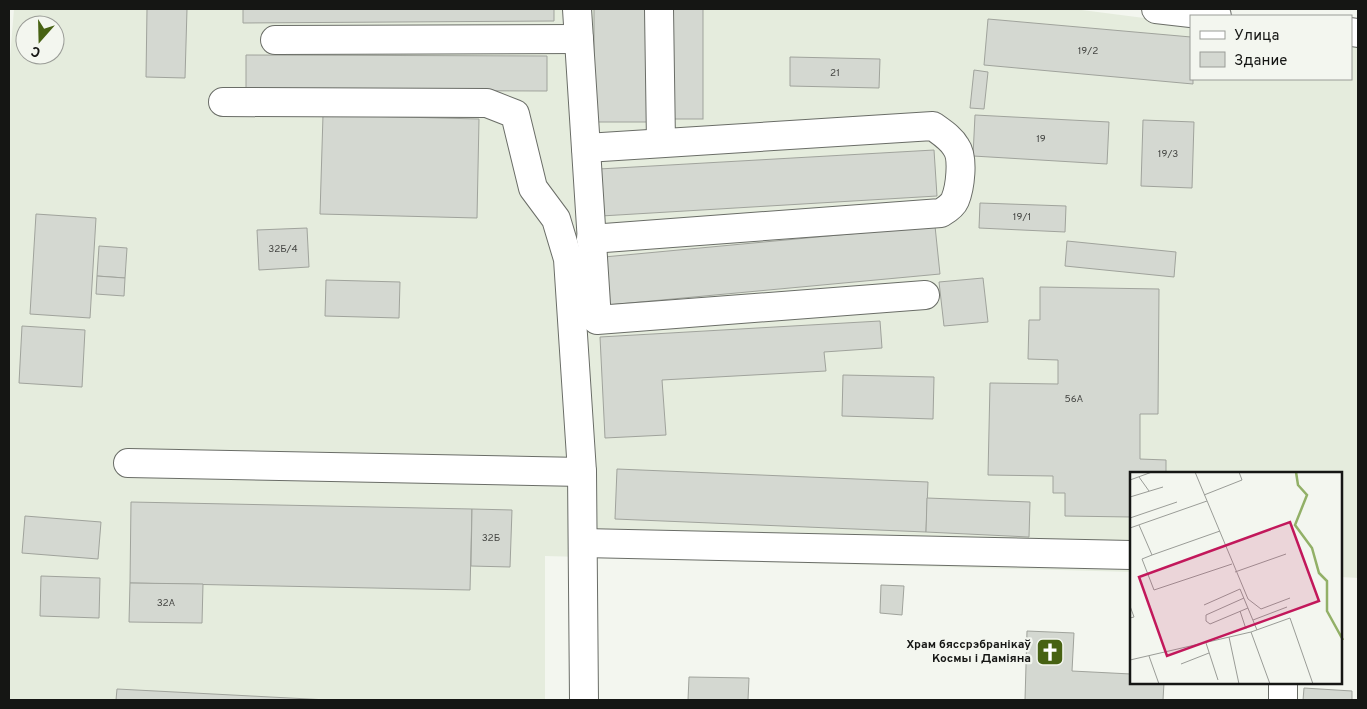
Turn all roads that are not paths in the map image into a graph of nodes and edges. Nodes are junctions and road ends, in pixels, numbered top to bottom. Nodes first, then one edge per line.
1 (577, 9) edge
2 (659, 9) edge
3 (1156, 9) edge
4 (1208, 15) edge
5 (579, 39) junction
6 (275, 40) dead end
7 (223, 102) dead end
8 (661, 144) junction
9 (586, 148) junction
10 (592, 239) junction
11 (925, 295) dead end
12 (128, 464) dead end
13 (582, 472) junction
14 (583, 543) junction
15 (1130, 555) edge
16 (1283, 684) edge
17 (584, 700) edge
18 (1283, 700) edge

1 - 5 street
2 - 8 street
3 - 4 street
5 - 6 street
5 - 9 street
7 - 13 street
8 - 9 street
8 - 10 street
9 - 10 street
10 - 11 street
12 - 13 street
13 - 14 street
14 - 15 street
14 - 17 street
16 - 18 street

